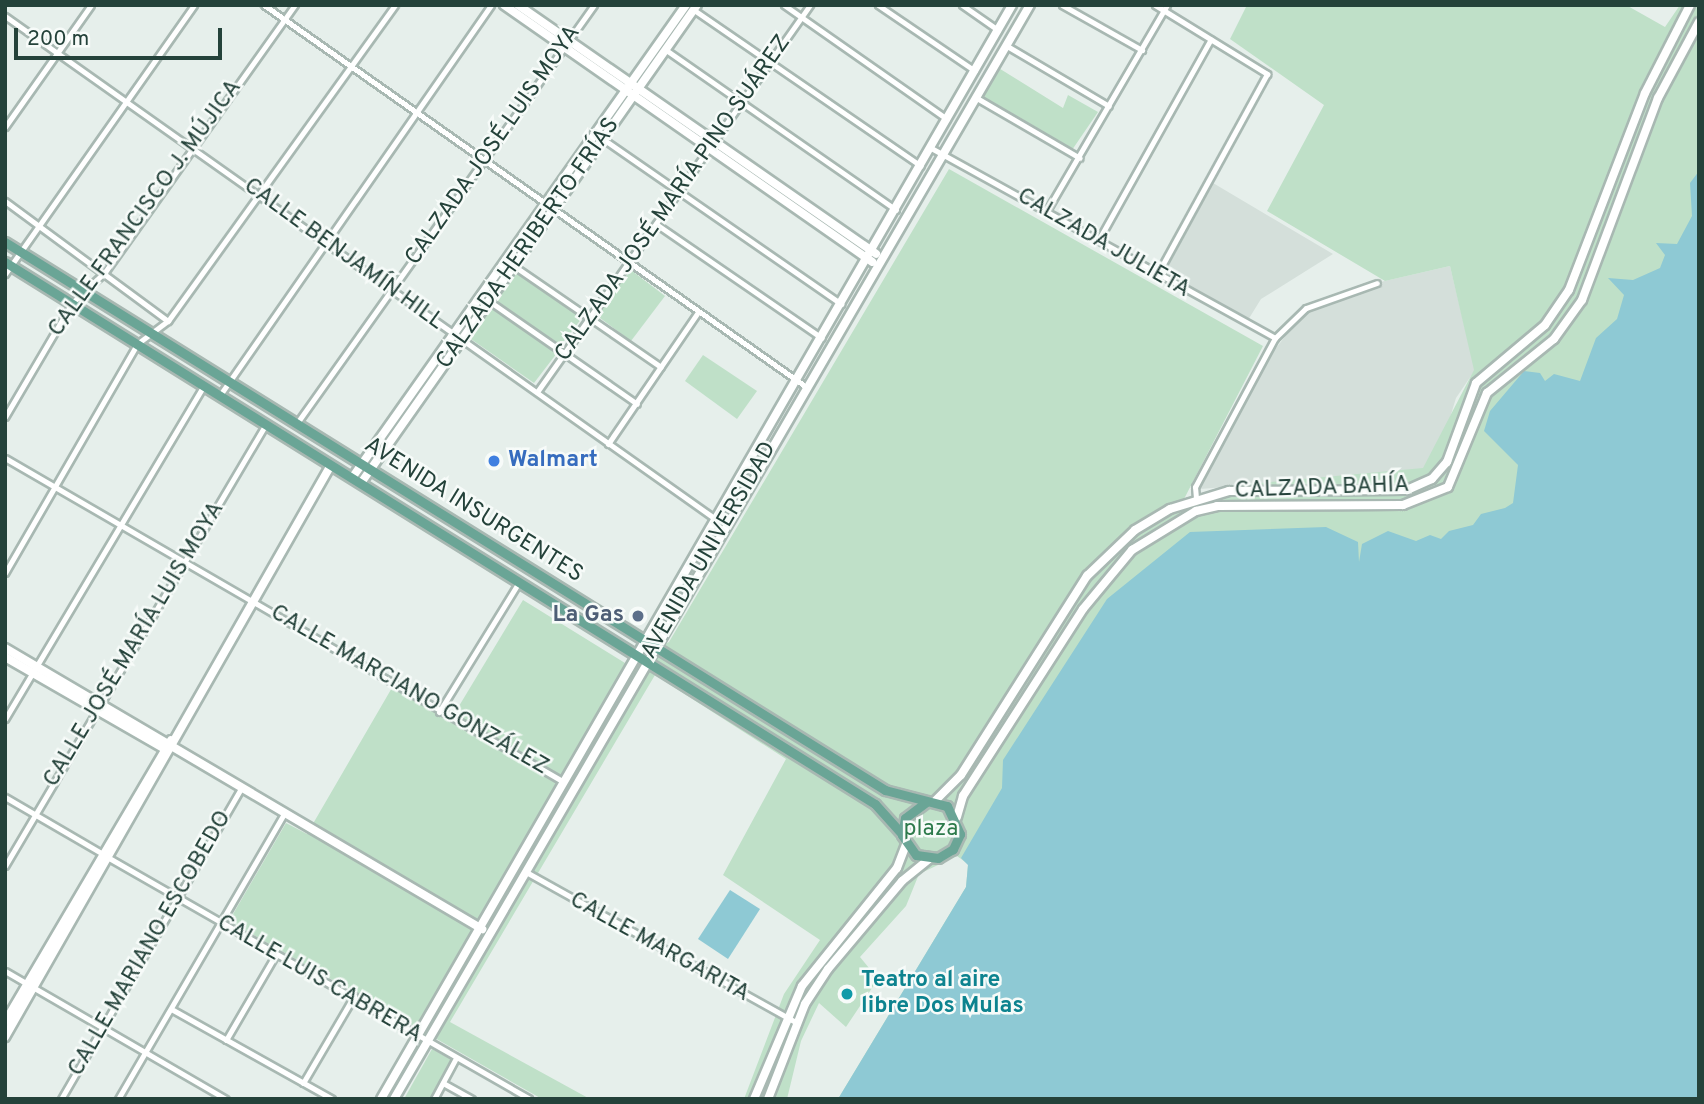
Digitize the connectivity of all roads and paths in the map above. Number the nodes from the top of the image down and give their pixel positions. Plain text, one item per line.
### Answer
1 (92, 5) edge
2 (194, 5) edge
3 (264, 5) edge
4 (295, 5) edge
5 (395, 5) edge
6 (491, 5) edge
7 (504, 5) edge
8 (517, 5) edge
9 (594, 5) edge
10 (784, 5) edge
11 (810, 5) edge
12 (878, 5) edge
13 (962, 5) edge
14 (1012, 5) edge
15 (1030, 5) edge
16 (1062, 5) edge
17 (1155, 5) edge
18 (1690, 5) edge
19 (693, 7) edge
20 (1166, 8) edge
21 (5, 16) edge
22 (801, 17) junction
23 (285, 19) junction
24 (1699, 22) edge
25 (998, 30) junction
26 (1211, 38) junction
27 (567, 42) junction
28 (1007, 46) junction
29 (666, 50) junction
30 (1142, 50) junction
31 (57, 53) junction
32 (771, 61) junction
33 (354, 67) junction
34 (975, 71) junction
35 (633, 89) junction
36 (975, 97) junction
37 (125, 100) junction
38 (743, 102) junction
39 (1109, 106) junction
40 (422, 113) junction
41 (947, 119) junction
42 (5, 127) edge
43 (1627, 137) junction
44 (603, 139) junction
45 (1642, 142) junction
46 (712, 144) junction
47 (190, 148) junction
48 (931, 148) junction
49 (943, 154) junction
50 (484, 158) junction
51 (1080, 158) junction
52 (921, 166) junction
53 (678, 189) junction
54 (258, 193) junction
55 (5, 201) edge
56 (550, 206) junction
57 (896, 210) junction
58 (1046, 212) junction
59 (38, 223) junction
60 (656, 224) junction
61 (1098, 241) junction
62 (5, 242) edge
63 (327, 243) junction
64 (20, 251) junction
65 (870, 255) junction
66 (630, 261) junction
67 (879, 261) junction
68 (514, 266) junction
69 (7, 267) edge
70 (105, 272) junction
71 (1157, 275) junction
72 (1377, 283) dead end
73 (393, 290) junction
74 (86, 292) junction
75 (489, 301) junction
76 (72, 303) junction
77 (841, 304) junction
78 (698, 312) junction
79 (591, 317) junction
80 (168, 320) junction
81 (154, 335) junction
82 (453, 335) junction
83 (822, 338) junction
84 (1275, 338) junction
85 (461, 340) junction
86 (137, 344) junction
87 (567, 354) junction
88 (661, 367) junction
89 (797, 380) junction
90 (229, 381) junction
91 (204, 385) junction
92 (805, 386) junction
93 (537, 393) junction
94 (220, 396) junction
95 (637, 404) junction
96 (5, 417) edge
97 (297, 423) junction
98 (266, 424) junction
99 (608, 444) junction
100 (5, 458) edge
101 (331, 465) junction
102 (366, 467) junction
103 (352, 478) junction
104 (361, 483) junction
105 (54, 486) junction
106 (1321, 490) junction
107 (1196, 498) junction
108 (1323, 505) junction
109 (714, 518) junction
110 (119, 524) junction
111 (183, 562) junction
112 (5, 573) edge
113 (519, 582) junction
114 (254, 600) junction
115 (644, 640) junction
116 (655, 647) junction
117 (5, 648) edge
118 (635, 654) junction
119 (5, 657) edge
120 (647, 662) junction
121 (34, 668) junction
122 (97, 706) junction
123 (439, 712) junction
124 (763, 714) junction
125 (5, 719) edge
126 (752, 727) junction
127 (171, 748) junction
128 (564, 782) junction
129 (241, 789) junction
130 (5, 797) edge
131 (930, 802) junction
132 (284, 814) junction
133 (35, 816) junction
134 (957, 817) junction
135 (904, 840) junction
136 (106, 856) junction
137 (929, 859) junction
138 (5, 866) edge
139 (523, 871) junction
140 (176, 899) junction
141 (220, 924) junction
142 (478, 927) junction
143 (487, 933) junction
144 (276, 954) junction
145 (5, 971) edge
146 (31, 985) junction
147 (354, 996) junction
148 (173, 1010) junction
149 (785, 1018) junction
150 (5, 1022) edge
151 (797, 1023) junction
152 (103, 1027) junction
153 (417, 1034) junction
154 (5, 1037) edge
155 (226, 1040) junction
156 (427, 1042) junction
157 (147, 1054) junction
158 (456, 1058) junction
159 (303, 1083) junction
160 (443, 1083) junction
161 (61, 1099) edge
162 (118, 1099) edge
163 (226, 1099) edge
164 (332, 1099) edge
165 (381, 1099) edge
166 (394, 1099) edge
167 (434, 1099) edge
168 (472, 1099) edge
169 (529, 1099) edge
170 (754, 1099) edge
171 (768, 1099) edge

1 - 31 street
2 - 37 street
3 - 23 street
4 - 23 street, CALLE FRANCISCO J. MÚJICA
5 - 33 street
6 - 40 street
7 - 27 main road
8 - 27 main road
9 - 27 street, CALZADA JOSÉ LUIS MOYA
10 - 22 street
11 - 22 street, CALZADA JOSÉ MARÍA PINO SUÁREZ
12 - 34 street
13 - 25 street
14 - 25 main road, AVENIDA UNIVERSIDAD
15 - 28 main road, AVENIDA UNIVERSIDAD
16 - 30 street
17 - 20 street
18 - 43 main road, CALZADA BAHÍA
19 - 29 main road, CALZADA HERIBERTO FRÍAS
19 - 32 street
19 - 35 main road, CALZADA HERIBERTO FRÍAS
20 - 26 street
20 - 30 street
21 - 31 street, CALLE BENJAMÍN HILL
22 - 32 street, CALZADA JOSÉ MARÍA PINO SUÁREZ
22 - 41 street
23 - 33 street
23 - 47 street, CALLE FRANCISCO J. MÚJICA
24 - 45 main road, CALZADA BAHÍA
25 - 34 main road, AVENIDA UNIVERSIDAD
26 - 61 street
26 - 71 street
27 - 35 main road
27 - 50 street, CALZADA JOSÉ LUIS MOYA
28 - 36 main road, AVENIDA UNIVERSIDAD
28 - 39 street
29 - 35 main road, CALZADA HERIBERTO FRÍAS
29 - 38 street
30 - 39 street
31 - 37 street, CALLE BENJAMÍN HILL
31 - 42 street
32 - 38 street, CALZADA JOSÉ MARÍA PINO SUÁREZ
32 - 52 street
33 - 40 street
33 - 54 street
34 - 41 main road, AVENIDA UNIVERSIDAD
35 - 44 main road, CALZADA HERIBERTO FRÍAS
35 - 46 main road
35 - 56 main road, CALZADA HERIBERTO FRÍAS
36 - 49 main road, AVENIDA UNIVERSIDAD
36 - 51 street
37 - 47 street, CALLE BENJAMÍN HILL
37 - 59 street
38 - 46 street, CALZADA JOSÉ MARÍA PINO SUÁREZ
38 - 57 street
39 - 51 street
40 - 50 street
40 - 63 street
41 - 48 main road, AVENIDA UNIVERSIDAD
43 - 45 main road
43 - 106 main road, CALZADA BAHÍA
44 - 53 street
44 - 56 main road, CALZADA HERIBERTO FRÍAS
45 - 108 main road, CALZADA BAHÍA
46 - 53 street, CALZADA JOSÉ MARÍA PINO SUÁREZ
46 - 65 main road
47 - 54 street, CALLE BENJAMÍN HILL
47 - 70 street, CALLE FRANCISCO J. MÚJICA
48 - 49 street, CALZADA JULIETA
48 - 52 main road, AVENIDA UNIVERSIDAD
49 - 58 street, CALZADA JULIETA
49 - 67 main road, AVENIDA UNIVERSIDAD
50 - 56 street
50 - 73 street, CALZADA JOSÉ LUIS MOYA
51 - 58 street
52 - 57 main road, AVENIDA UNIVERSIDAD
53 - 60 street, CALZADA JOSÉ MARÍA PINO SUÁREZ
53 - 77 street
54 - 63 street, CALLE BENJAMÍN HILL
54 - 80 street
55 - 59 street
56 - 66 street
56 - 68 main road, CALZADA HERIBERTO FRÍAS
56 - 82 main road, CALZADA HERIBERTO FRÍAS
57 - 65 main road, AVENIDA UNIVERSIDAD
58 - 61 street, CALZADA JULIETA
59 - 64 street
59 - 70 street
60 - 66 street, CALZADA JOSÉ MARÍA PINO SUÁREZ
60 - 83 street
61 - 71 street, CALZADA JULIETA
62 - 64 main road, AVENIDA INSURGENTES
63 - 73 street, CALLE BENJAMÍN HILL
63 - 90 street
64 - 69 street
64 - 74 main road, AVENIDA INSURGENTES
65 - 67 main road
65 - 77 main road, AVENIDA UNIVERSIDAD
66 - 78 street
66 - 79 street, CALZADA JOSÉ MARÍA PINO SUÁREZ
67 - 92 main road, AVENIDA UNIVERSIDAD
68 - 75 main road, CALZADA HERIBERTO FRÍAS
68 - 79 street
69 - 76 main road, AVENIDA INSURGENTES
70 - 74 street, CALLE FRANCISCO J. MÚJICA
70 - 80 street
71 - 84 street, CALZADA JULIETA
72 - 84 street
73 - 82 street, CALLE BENJAMÍN HILL
73 - 97 street, CALZADA JOSÉ LUIS MOYA
74 - 76 street, CALLE FRANCISCO J. MÚJICA
74 - 81 main road, AVENIDA INSURGENTES
75 - 85 main road, CALZADA HERIBERTO FRÍAS
75 - 87 street
76 - 86 main road, AVENIDA INSURGENTES
76 - 96 street, CALLE FRANCISCO J. MÚJICA
77 - 83 main road, AVENIDA UNIVERSIDAD
78 - 88 street
78 - 89 street
79 - 87 street, CALZADA JOSÉ MARÍA PINO SUÁREZ
79 - 88 street
80 - 81 street
81 - 86 street
81 - 90 main road, AVENIDA INSURGENTES
82 - 85 street, CALLE BENJAMÍN HILL
82 - 102 main road, CALZADA HERIBERTO FRÍAS
83 - 89 main road, AVENIDA UNIVERSIDAD
84 - 107 street
85 - 93 street, CALLE BENJAMÍN HILL
85 - 102 main road, CALZADA HERIBERTO FRÍAS
86 - 91 main road, AVENIDA INSURGENTES
86 - 105 street
87 - 93 street, CALZADA JOSÉ MARÍA PINO SUÁREZ
87 - 95 street
88 - 95 street
89 - 92 street
89 - 109 main road, AVENIDA UNIVERSIDAD
90 - 94 street
90 - 97 main road, AVENIDA INSURGENTES
91 - 94 main road, AVENIDA INSURGENTES
91 - 110 street
92 - 116 main road, AVENIDA UNIVERSIDAD
93 - 99 street, CALLE BENJAMÍN HILL
94 - 98 main road, AVENIDA INSURGENTES
95 - 99 street
97 - 102 main road, AVENIDA INSURGENTES
98 - 101 main road, AVENIDA INSURGENTES
98 - 111 street, CALLE JOSÉ MARÍA LUIS MOYA
99 - 109 street, CALLE BENJAMÍN HILL
100 - 105 street, CALLE MARCIANO GONZÁLEZ
101 - 103 main road, AVENIDA INSURGENTES
101 - 114 main road
102 - 103 main road, CALZADA HERIBERTO FRÍAS
102 - 104 main road, CALZADA HERIBERTO FRÍAS
102 - 115 main road, AVENIDA INSURGENTES
103 - 104 main road, AVENIDA INSURGENTES
104 - 113 main road, AVENIDA INSURGENTES
105 - 110 street, CALLE MARCIANO GONZÁLEZ
105 - 112 street
106 - 107 main road, CALZADA BAHÍA
106 - 108 main road
107 - 131 main road, CALZADA BAHÍA
108 - 134 main road, CALZADA BAHÍA
109 - 115 main road, AVENIDA UNIVERSIDAD
110 - 111 street, CALLE MARCIANO GONZÁLEZ
110 - 121 street
111 - 114 street, CALLE MARCIANO GONZÁLEZ
111 - 122 street, CALLE JOSÉ MARÍA LUIS MOYA
113 - 118 main road, AVENIDA INSURGENTES
113 - 123 street
114 - 123 street, CALLE MARCIANO GONZÁLEZ
114 - 127 main road
115 - 116 main road, AVENIDA INSURGENTES
115 - 118 main road, AVENIDA UNIVERSIDAD
116 - 120 main road, AVENIDA UNIVERSIDAD
116 - 124 main road, AVENIDA INSURGENTES
117 - 121 main road
118 - 120 main road, AVENIDA INSURGENTES
118 - 128 main road, AVENIDA UNIVERSIDAD
119 - 121 main road
120 - 126 main road, AVENIDA INSURGENTES
120 - 139 main road, AVENIDA UNIVERSIDAD
121 - 122 main road
121 - 125 street
122 - 127 main road
122 - 133 street, CALLE JOSÉ MARÍA LUIS MOYA
123 - 128 street, CALLE MARCIANO GONZÁLEZ
124 - 126 main road
124 - 131 main road, AVENIDA INSURGENTES
126 - 135 main road, AVENIDA INSURGENTES
127 - 129 main road
127 - 136 main road
128 - 142 main road, AVENIDA UNIVERSIDAD
129 - 132 main road
129 - 140 street, CALLE MARIANO ESCOBEDO
130 - 133 street, CALLE LUIS CABRERA
131 - 134 main road
131 - 135 main road
132 - 141 street
132 - 142 main road
133 - 136 street, CALLE LUIS CABRERA
133 - 138 street, CALLE JOSÉ MARÍA LUIS MOYA
134 - 137 main road
135 - 137 main road
135 - 149 main road
136 - 140 street, CALLE LUIS CABRERA
136 - 146 main road
137 - 151 main road
139 - 143 main road, AVENIDA UNIVERSIDAD
139 - 149 street, CALLE MARGARITA
140 - 141 street, CALLE LUIS CABRERA
140 - 152 street, CALLE MARIANO ESCOBEDO
141 - 144 street, CALLE LUIS CABRERA
141 - 148 street
142 - 143 main road
142 - 153 main road, AVENIDA UNIVERSIDAD
143 - 156 main road, AVENIDA UNIVERSIDAD
144 - 147 street, CALLE LUIS CABRERA
144 - 155 street
145 - 146 street
146 - 150 main road
146 - 152 street
146 - 154 main road
147 - 153 street, CALLE LUIS CABRERA
147 - 159 street
148 - 155 street
148 - 157 street
149 - 151 street, CALLE MARGARITA
149 - 170 main road
151 - 171 main road
152 - 157 street
152 - 161 street, CALLE MARIANO ESCOBEDO
153 - 156 street, CALLE LUIS CABRERA
153 - 165 main road, AVENIDA UNIVERSIDAD
155 - 159 street
156 - 158 street, CALLE LUIS CABRERA
156 - 166 main road, AVENIDA UNIVERSIDAD
157 - 162 street
157 - 163 street
158 - 160 street
158 - 169 street, CALLE LUIS CABRERA
159 - 164 street
160 - 167 street
160 - 168 street

